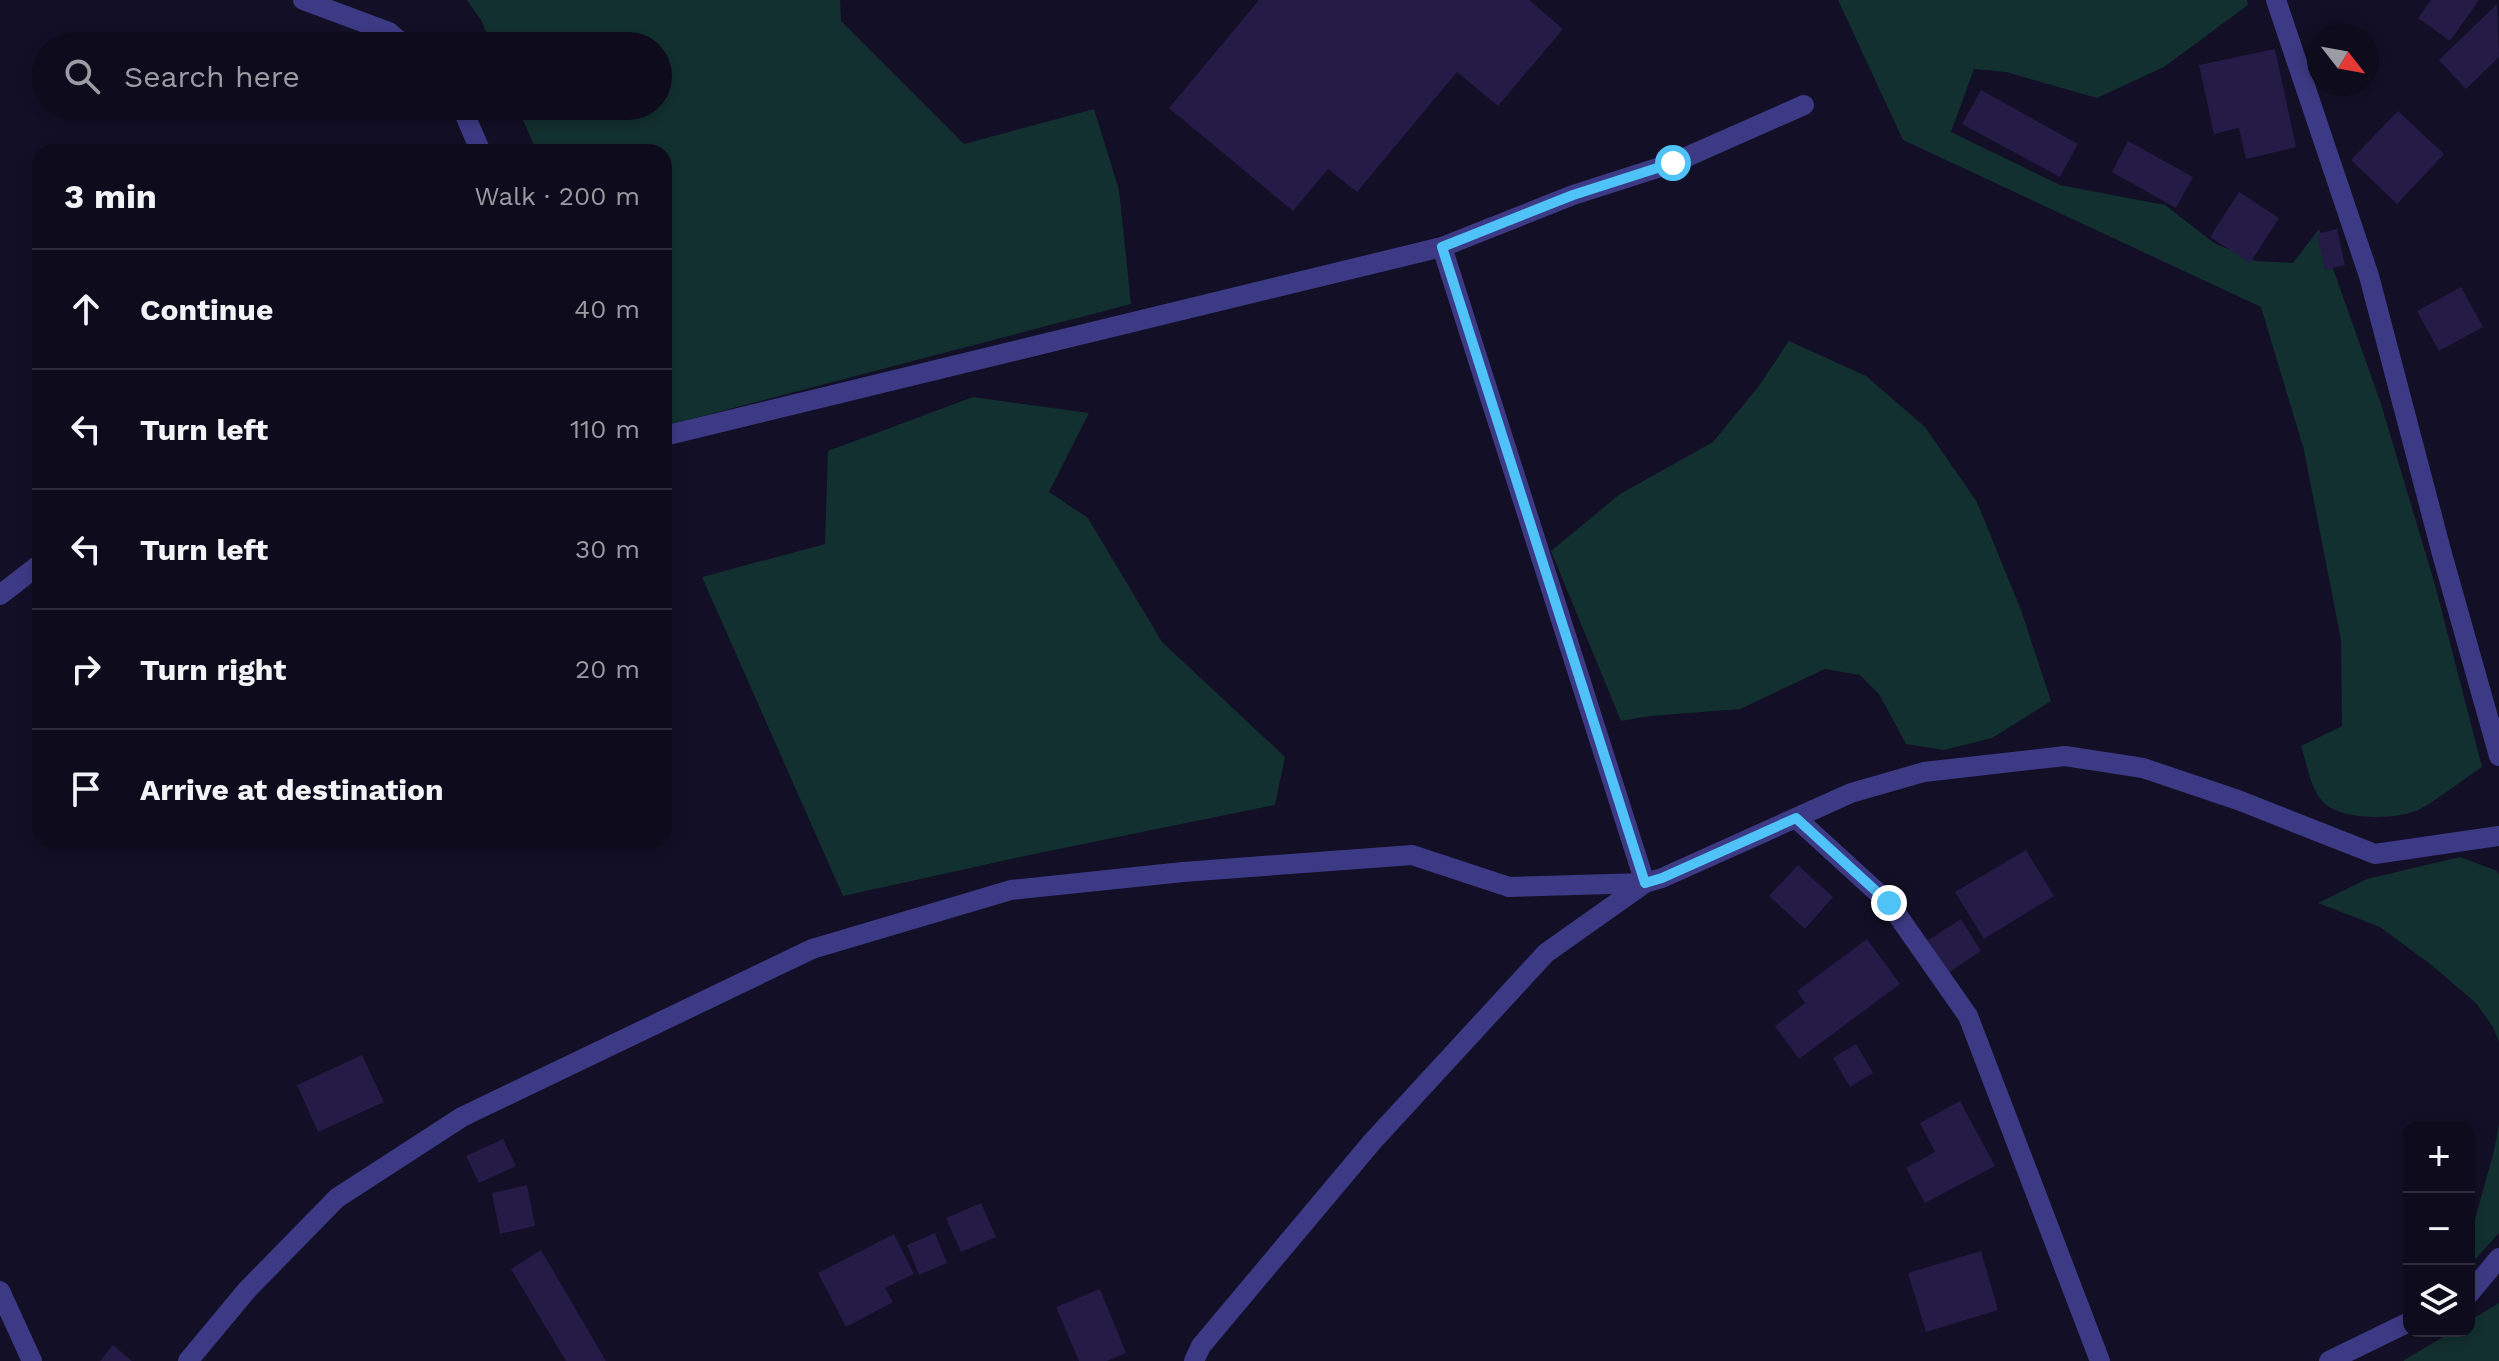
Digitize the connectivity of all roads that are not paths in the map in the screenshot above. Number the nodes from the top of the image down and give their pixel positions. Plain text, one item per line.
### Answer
1 (303, 0) edge
2 (2276, 0) edge
3 (389, 32) edge
4 (1804, 105) dead end
5 (467, 120) edge
6 (478, 144) edge
7 (1442, 247) junction
8 (672, 434) edge
9 (32, 570) edge
10 (0, 595) edge
11 (2499, 756) edge
12 (1796, 818) junction
13 (2499, 836) edge
14 (1645, 883) junction
15 (2499, 1258) edge
16 (2475, 1287) edge
17 (0, 1291) edge
18 (2403, 1325) edge
19 (32, 1361) edge
20 (188, 1361) edge
21 (1194, 1361) edge
22 (2100, 1361) edge
23 (2329, 1361) edge

1 - 3 street
2 - 11 street
4 - 7 street
5 - 6 street
7 - 8 street
7 - 14 street
9 - 10 street
12 - 13 street
12 - 14 street
12 - 22 street
14 - 20 street
14 - 21 street
15 - 16 street
17 - 19 street
18 - 23 street

